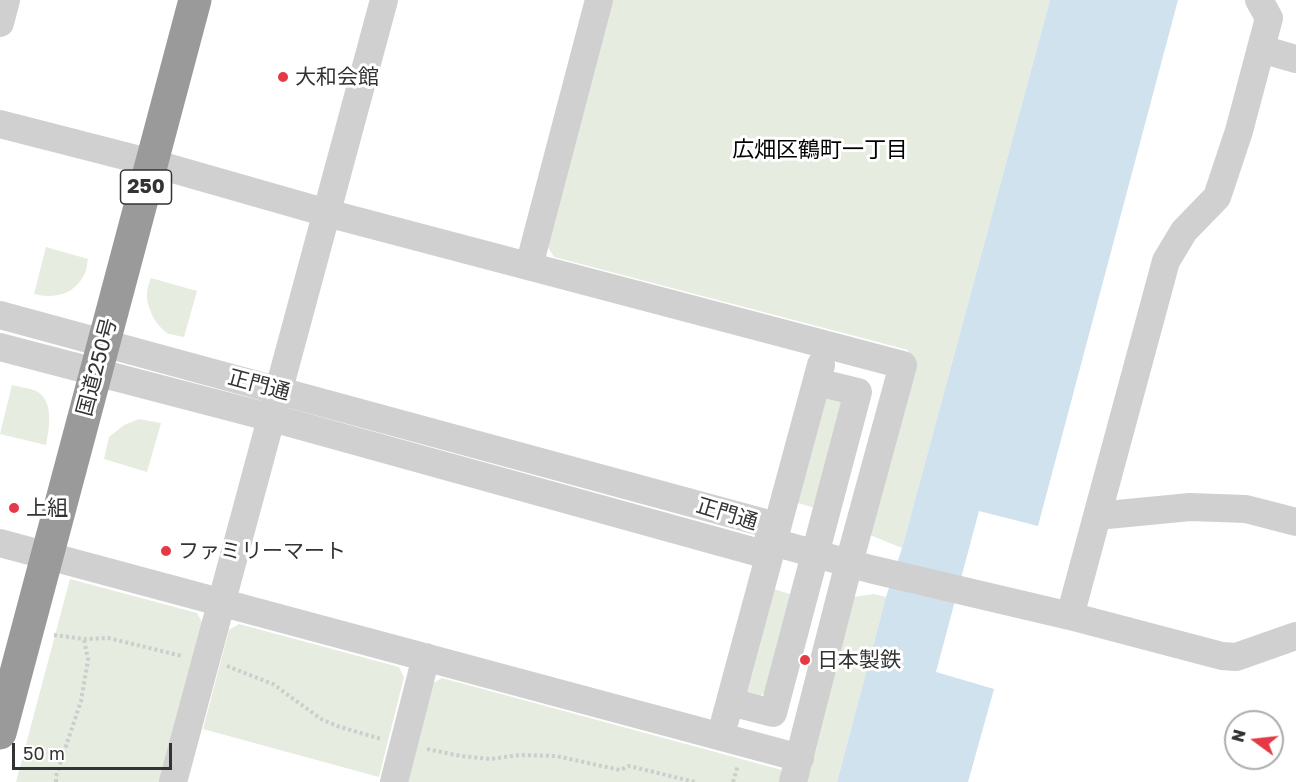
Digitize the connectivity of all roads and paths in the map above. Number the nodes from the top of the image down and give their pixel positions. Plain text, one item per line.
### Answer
1 (6, 0) edge
2 (195, 0) edge
3 (384, 0) edge
4 (599, 0) edge
5 (1259, 0) edge
6 (0, 23) edge
7 (1261, 49) junction
8 (1296, 59) edge
9 (0, 124) edge
10 (152, 164) junction
11 (327, 213) junction
12 (529, 267) junction
13 (0, 315) edge
14 (826, 345) junction
15 (0, 347) edge
16 (100, 358) junction
17 (817, 382) junction
18 (279, 390) junction
19 (272, 418) junction
20 (1097, 516) junction
21 (1296, 522) edge
22 (773, 542) junction
23 (0, 543) edge
24 (815, 554) junction
25 (47, 556) junction
26 (849, 563) junction
27 (222, 603) junction
28 (1070, 616) junction
29 (47, 634) dead end
30 (1296, 636) edge
31 (84, 639) junction
32 (426, 657) junction
33 (206, 659) junction
34 (730, 702) junction
35 (0, 733) edge
36 (721, 737) junction
37 (404, 744) junction
38 (796, 770) edge
39 (56, 782) edge
40 (173, 782) edge
41 (394, 782) edge
42 (695, 782) edge

1 - 6 street
2 - 10 highway, 国道250号 / 250
3 - 11 street
4 - 12 street
5 - 7 street
7 - 8 street
7 - 20 street
9 - 10 street
10 - 11 street
10 - 16 highway, 国道250号 / 250
11 - 12 street
11 - 18 street
12 - 14 street
13 - 16 street, 正門通
14 - 17 street
14 - 26 street
15 - 16 street, 正門通
16 - 18 street, 正門通
16 - 19 street, 正門通
16 - 25 highway, 国道250号 / 250
17 - 22 street
17 - 24 street
18 - 19 street
18 - 22 street, 正門通
19 - 22 street, 正門通
19 - 27 street
20 - 21 street
20 - 28 street
22 - 24 street
22 - 34 street
23 - 25 street
24 - 26 street
24 - 34 street
25 - 27 street
25 - 35 highway, 国道250号 / 250
26 - 28 street
26 - 38 street
27 - 32 street
27 - 33 street
28 - 30 street
29 - 31 path
31 - 33 path
31 - 39 path
32 - 36 street
32 - 37 street
33 - 37 path
33 - 40 street
34 - 36 street
36 - 38 street
37 - 41 street
37 - 42 path

